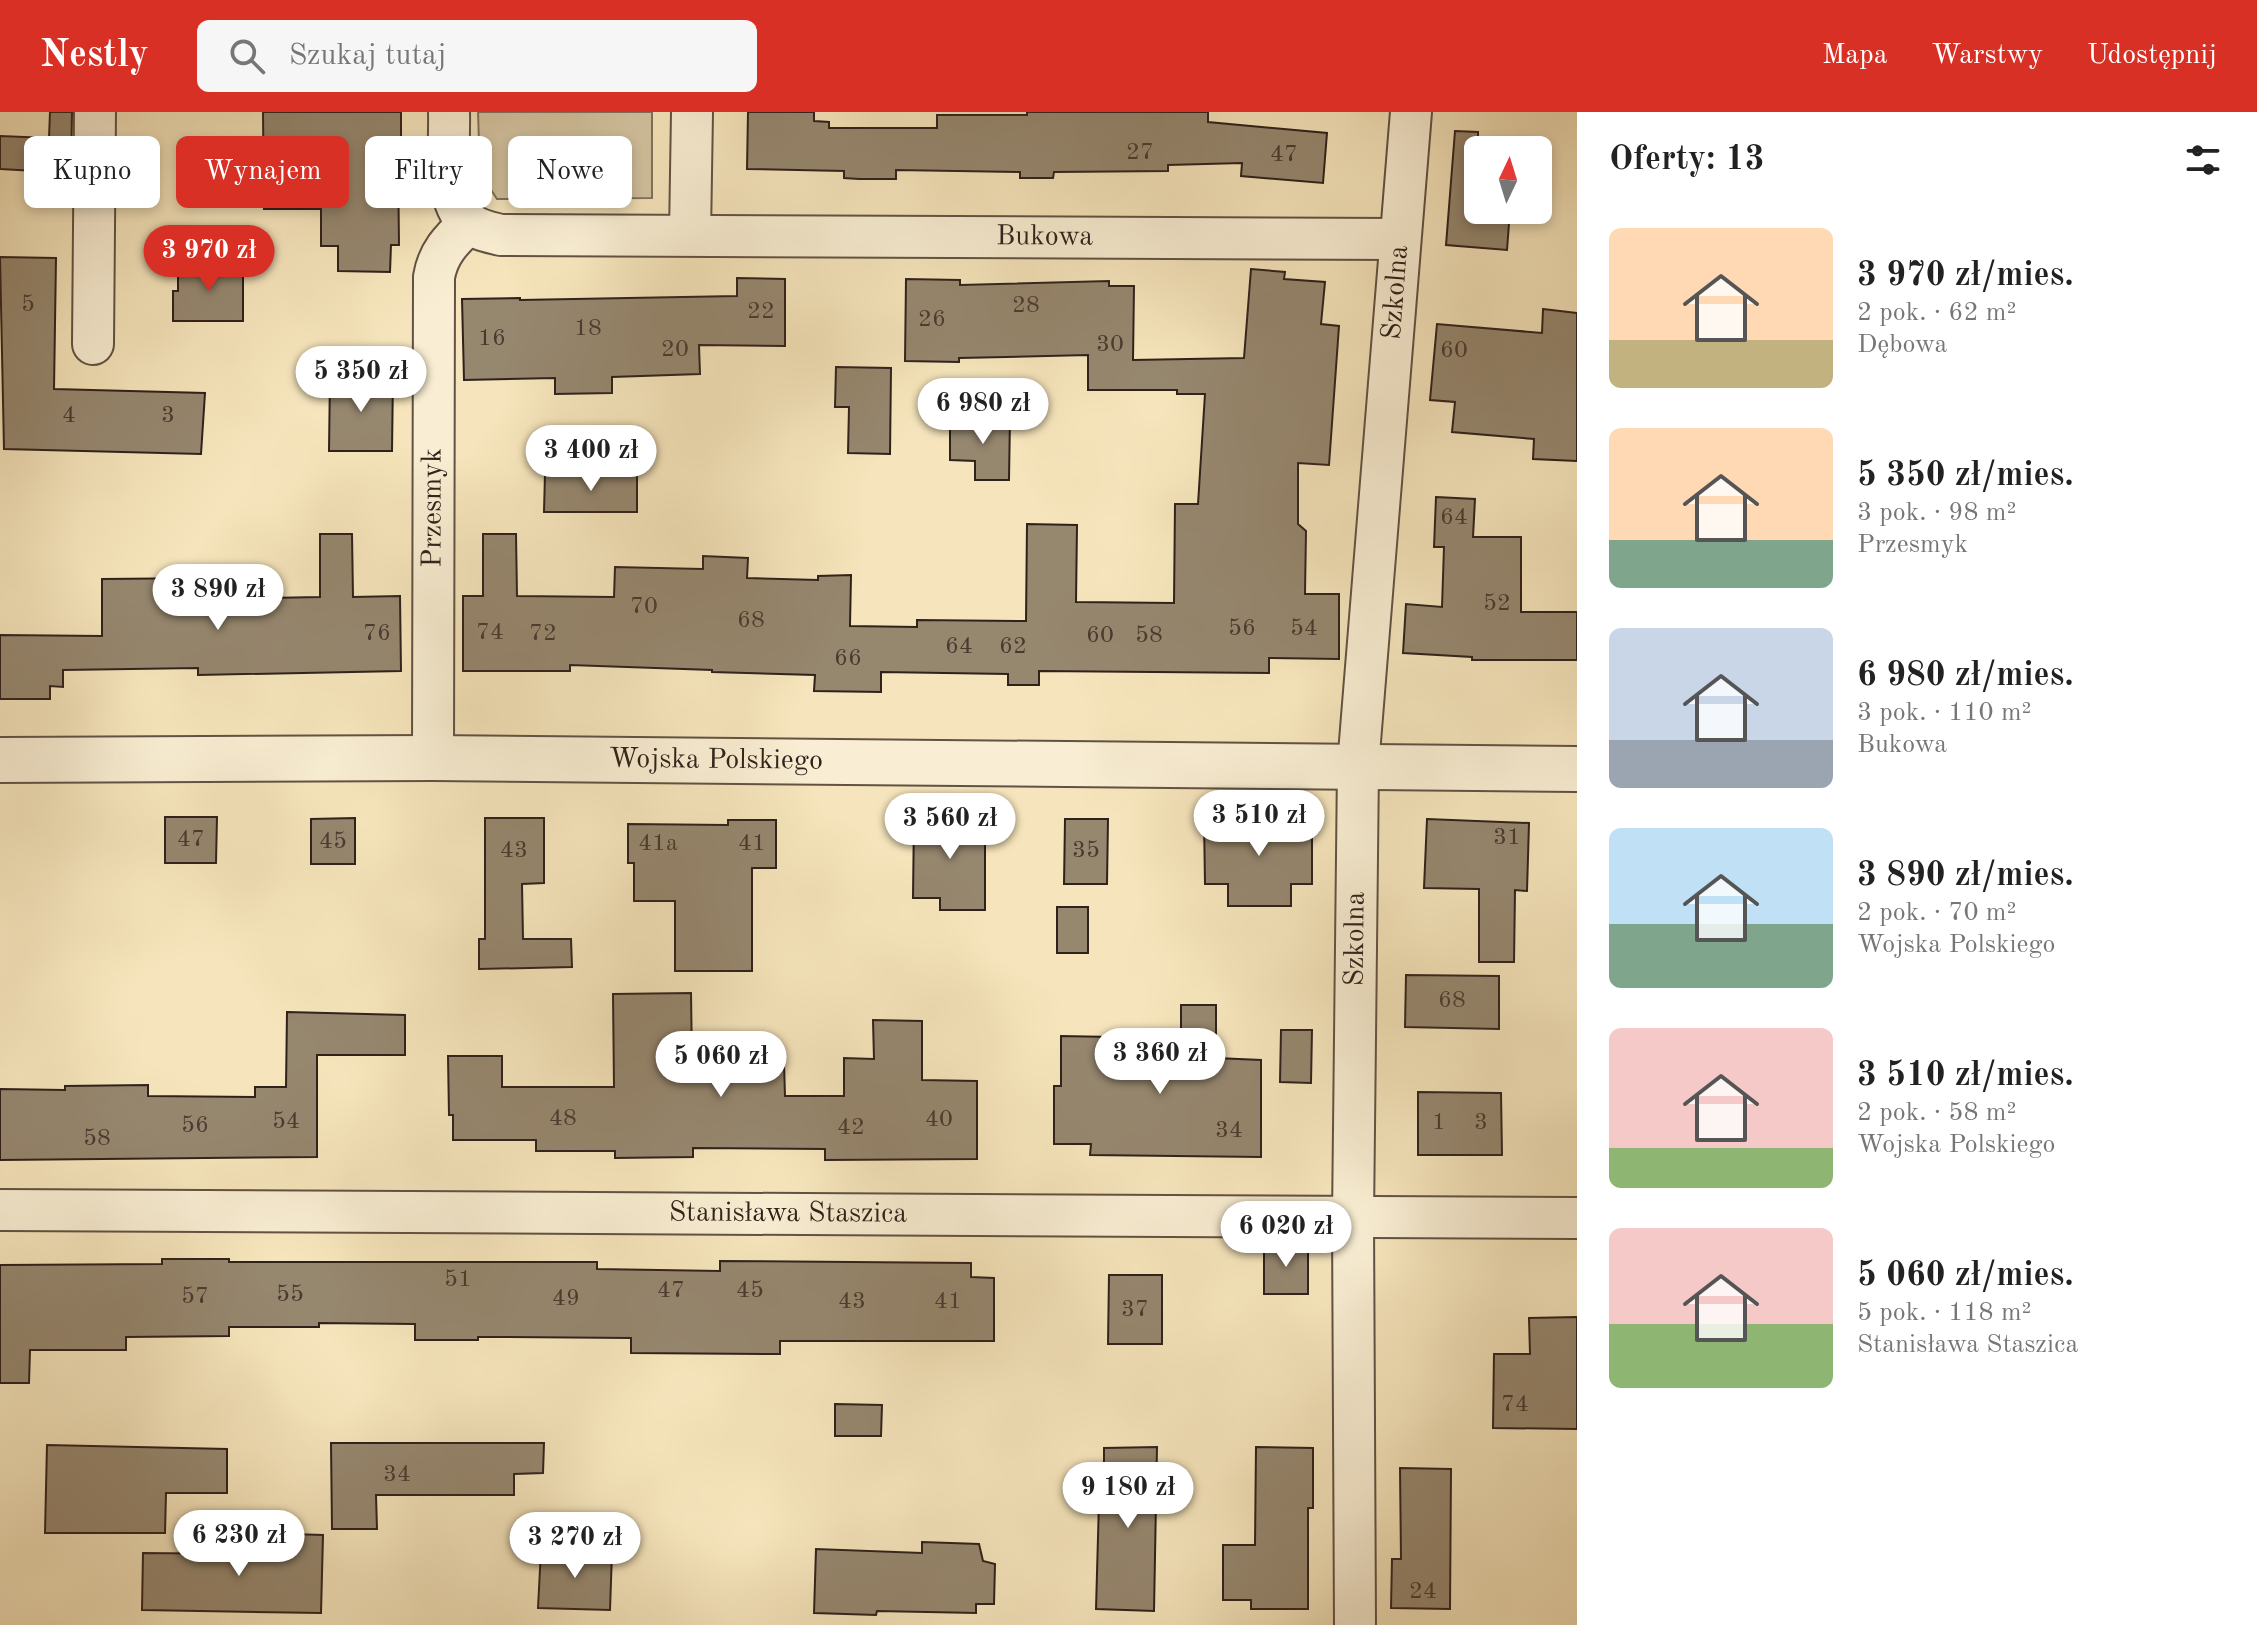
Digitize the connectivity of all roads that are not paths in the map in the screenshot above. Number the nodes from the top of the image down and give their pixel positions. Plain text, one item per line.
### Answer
1 (95, 112) edge
2 (449, 112) edge
3 (692, 112) edge
4 (1411, 112) edge
5 (469, 223) junction
6 (690, 235) junction
7 (1400, 239) junction
8 (93, 344) dead end
9 (433, 758) junction
10 (0, 760) edge
11 (1358, 766) junction
12 (1577, 769) edge
13 (0, 1210) edge
14 (1577, 1218) edge
15 (1353, 1219) junction
16 (1355, 1625) edge

1 - 8 street
2 - 5 street
3 - 6 street
4 - 7 street, Szkolna
5 - 6 street, Bukowa
5 - 9 street, Przesmyk
6 - 7 street, Bukowa
7 - 11 street, Szkolna
9 - 10 street, Wojska Polskiego
9 - 11 street, Wojska Polskiego
11 - 12 street, Wojska Polskiego
11 - 15 street, Szkolna
13 - 15 street, Stanisława Staszica
14 - 15 street, Stanisława Staszica
15 - 16 street, Szkolna

